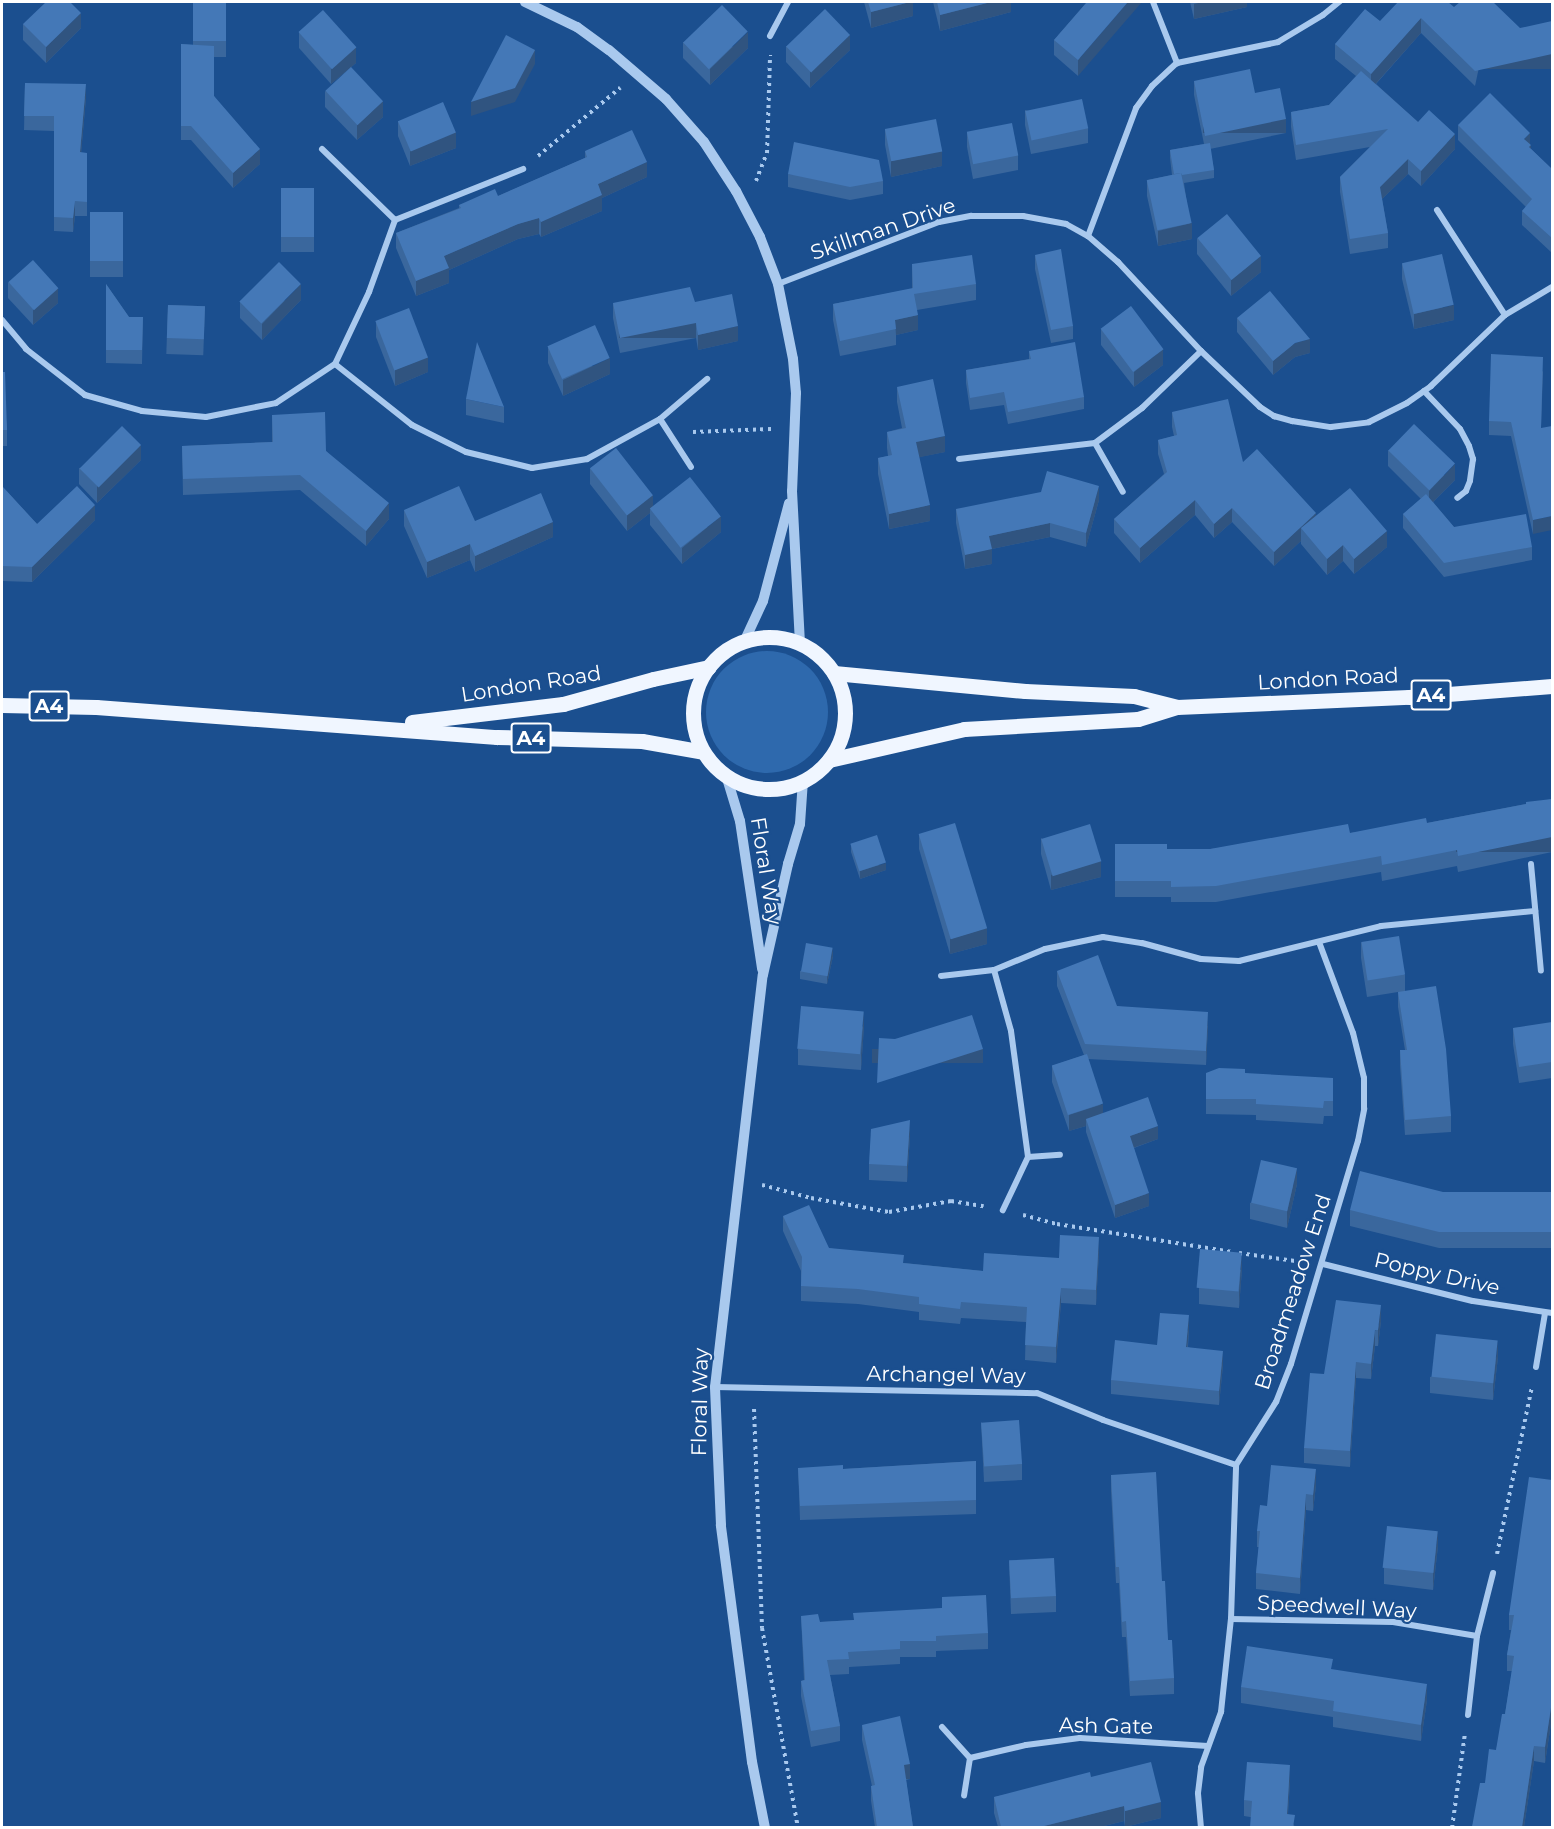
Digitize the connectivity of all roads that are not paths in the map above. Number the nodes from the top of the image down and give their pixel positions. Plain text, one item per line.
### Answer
1 (525, 2) edge
2 (788, 2) edge
3 (1153, 2) edge
4 (1339, 2) edge
5 (770, 36) road end
6 (1177, 63) junction
7 (322, 149) dead end
8 (523, 170) road end
9 (1437, 210) dead end
10 (395, 220) junction
11 (1088, 236) junction
12 (777, 284) junction
13 (1552, 287) edge
14 (1505, 315) junction
15 (2, 320) edge
16 (1201, 351) junction
17 (335, 364) junction
18 (707, 379) dead end
19 (1424, 391) junction
20 (660, 419) junction
21 (1095, 443) junction
22 (959, 459) dead end
23 (691, 467) dead end
24 (792, 491) junction
25 (1123, 492) dead end
26 (1457, 498) dead end
27 (744, 642) junction
28 (800, 644) junction
29 (709, 667) junction
30 (834, 673) junction
31 (1552, 686) edge
32 (2, 705) edge
33 (1177, 707) junction
34 (358, 726) junction
35 (703, 752) junction
36 (829, 760) junction
37 (726, 775) junction
38 (803, 780) junction
39 (1531, 864) dead end
40 (1535, 911) junction
41 (1319, 942) junction
42 (994, 970) junction
43 (1541, 970) dead end
44 (763, 975) junction
45 (940, 976) dead end
46 (1060, 1155) dead end
47 (1028, 1157) junction
48 (1003, 1210) road end
49 (1323, 1264) junction
50 (1549, 1313) edge
51 (1536, 1367) road end
52 (715, 1387) junction
53 (1236, 1465) junction
54 (1493, 1573) road end
55 (1231, 1619) junction
56 (1477, 1636) junction
57 (1468, 1715) road end
58 (942, 1727) dead end
59 (1208, 1746) junction
60 (970, 1758) junction
61 (964, 1796) dead end
62 (765, 1827) edge
63 (1201, 1827) edge

1 - 12 street
2 - 5 street
3 - 6 street
4 - 6 street
6 - 11 street
7 - 10 street
8 - 10 street
9 - 14 street
10 - 17 street
11 - 12 street, Skillman Drive
11 - 16 street, Skillman Drive
12 - 24 street
13 - 14 street, Skillman Drive
14 - 19 street, Skillman Drive
15 - 17 street
16 - 19 street, Skillman Drive
16 - 21 street
17 - 20 street
18 - 20 street
19 - 26 street
20 - 23 street
21 - 22 street
21 - 25 street
24 - 27 street
24 - 28 street
27 - 28 main road, A4
27 - 29 main road, A4
28 - 30 main road, A4
29 - 34 main road, London Road / A4
29 - 35 main road, A4
30 - 33 main road, London Road / A4
30 - 36 main road, A4
31 - 33 main road, London Road / A4
32 - 34 main road, London Road / A4
33 - 36 main road, London Road / A4
34 - 35 main road, London Road / A4
35 - 37 main road, A4
36 - 38 main road, A4
37 - 38 main road, A4
37 - 44 street, Floral Way
38 - 44 street, Floral Way
39 - 40 street
40 - 41 street
40 - 43 street
41 - 42 street
41 - 49 street, Broadmeadow End
42 - 45 street
42 - 47 street
44 - 52 street, Floral Way
46 - 47 street
47 - 48 street
49 - 50 street, Poppy Drive
49 - 53 street, Broadmeadow End
50 - 51 street, Poppy Drive
52 - 53 street, Archangel Way
52 - 62 street, Floral Way
53 - 55 street
54 - 56 street
55 - 56 street, Speedwell Way
55 - 59 street
56 - 57 street
58 - 60 street
59 - 60 street, Ash Gate
59 - 63 street
60 - 61 street

